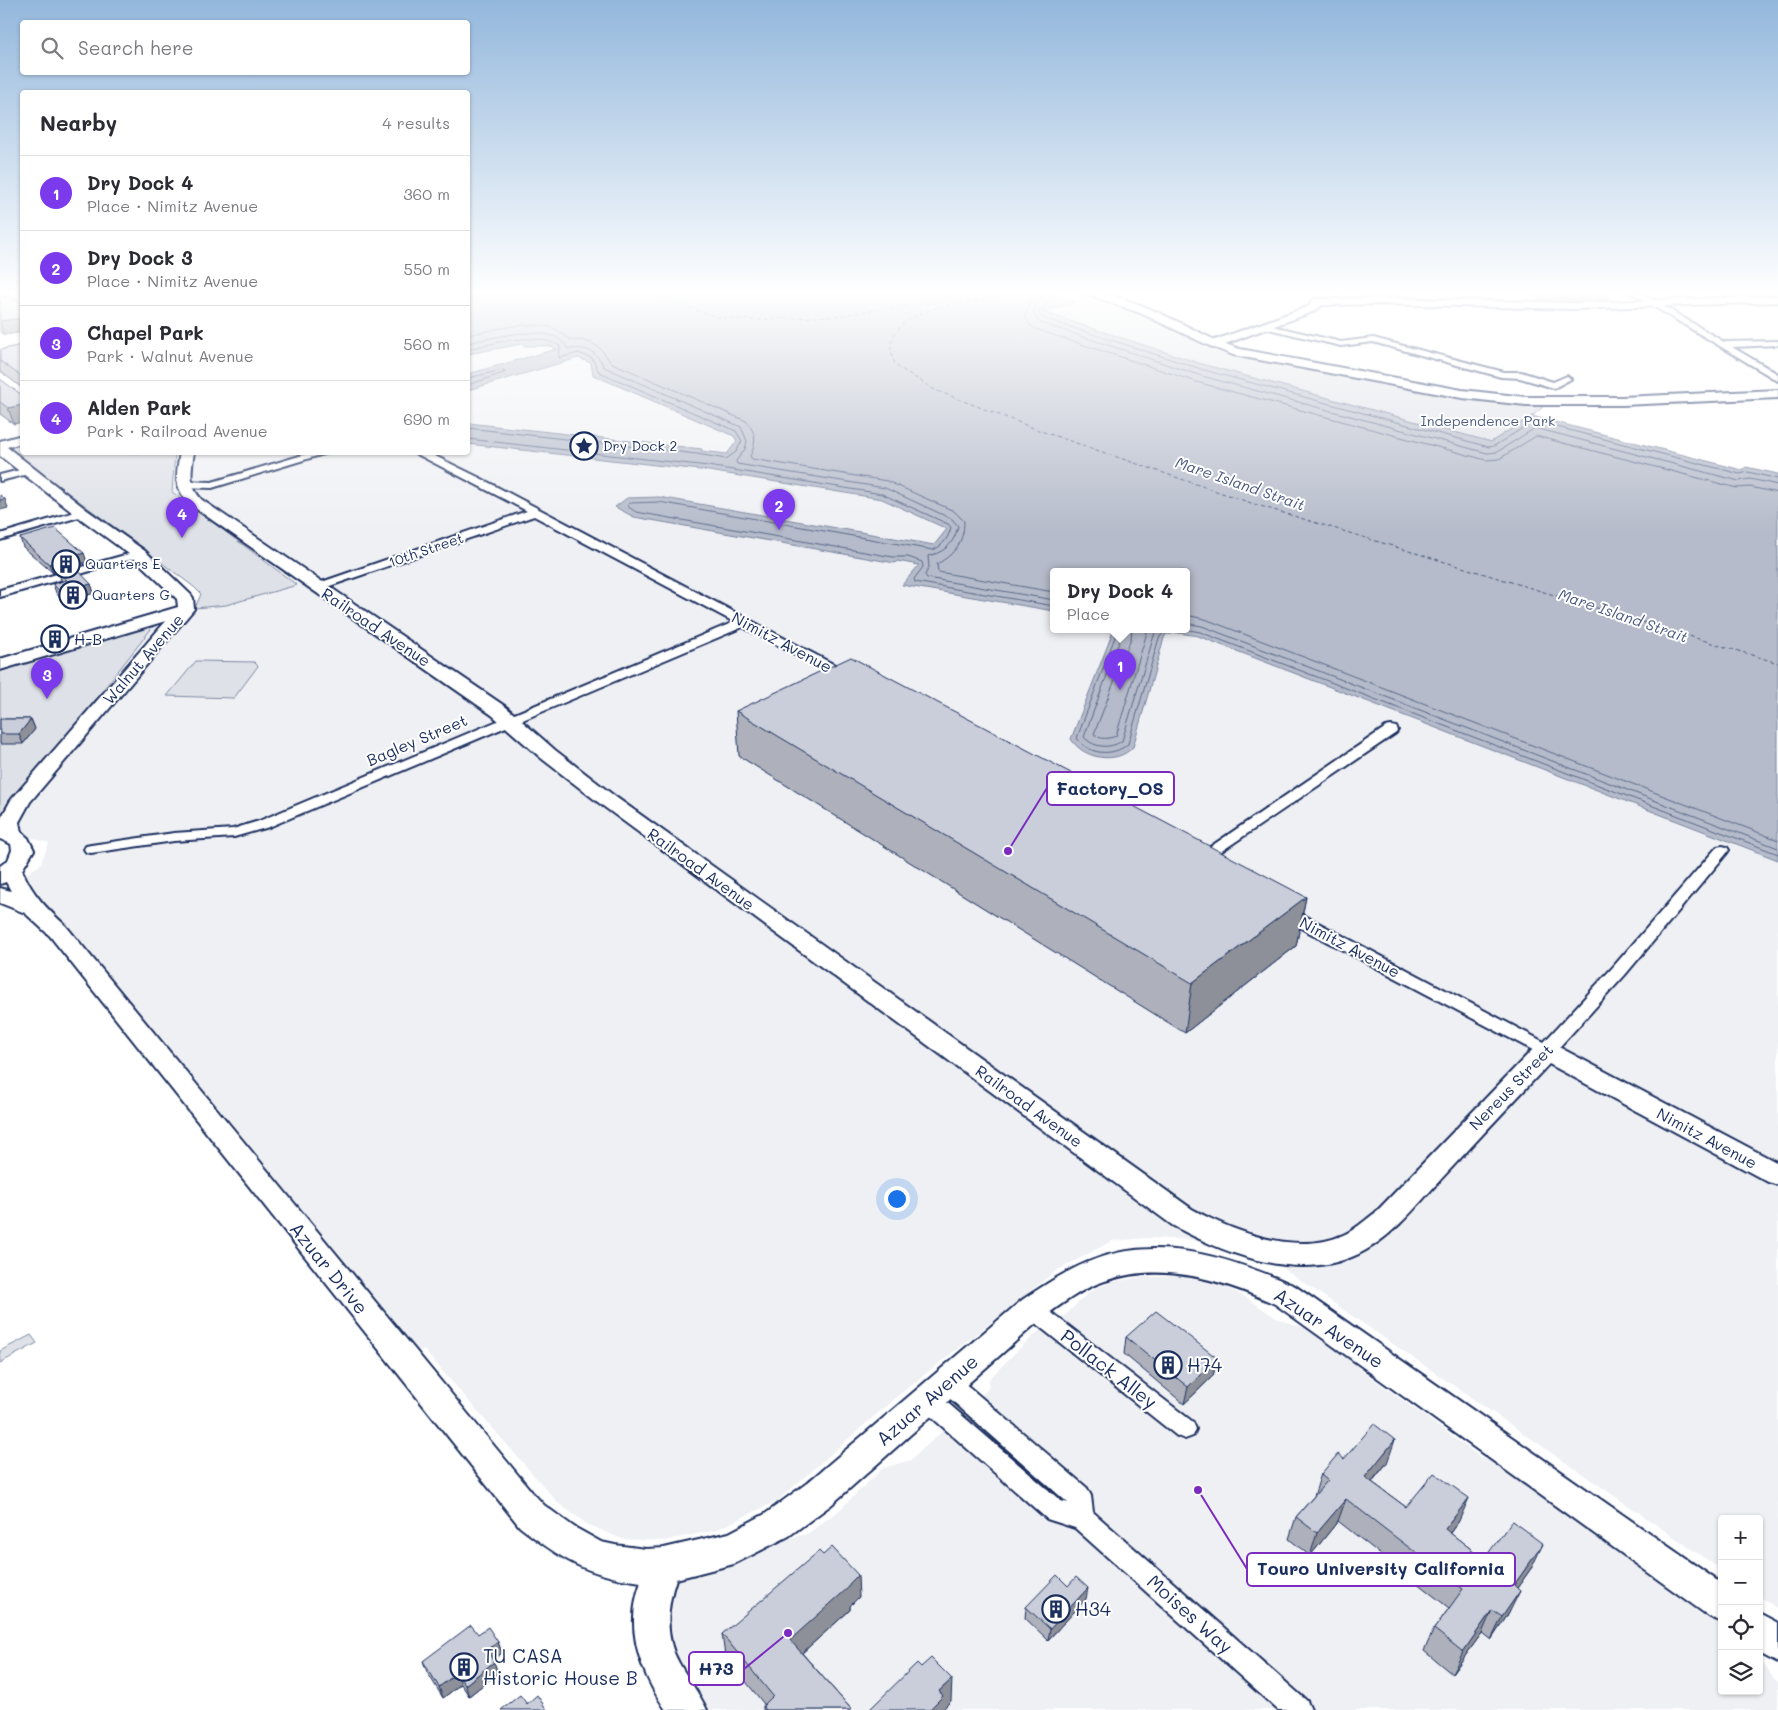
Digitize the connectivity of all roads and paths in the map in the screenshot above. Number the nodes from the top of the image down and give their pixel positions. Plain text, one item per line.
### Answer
1 (1339, 372) edge
2 (1492, 372) edge
3 (1567, 379) dead end
4 (1778, 394) edge
5 (20, 440) edge
6 (0, 445) edge
7 (0, 449) edge
8 (187, 455) edge
9 (315, 455) edge
10 (424, 455) edge
11 (28, 471) junction
12 (0, 478) edge
13 (183, 484) junction
14 (535, 512) junction
15 (82, 513) junction
16 (0, 537) edge
17 (139, 554) junction
18 (317, 587) junction
19 (0, 594) edge
20 (186, 609) junction
21 (745, 622) junction
22 (0, 665) edge
23 (858, 682) edge
24 (510, 720) junction
25 (1391, 730) dead end
26 (6, 834) edge
27 (91, 849) dead end
28 (1722, 850) dead end
29 (5, 873) edge
30 (1211, 873) edge
31 (0, 895) edge
32 (1271, 905) edge
33 (33, 908) junction
34 (1546, 1051) junction
35 (1778, 1175) edge
36 (1260, 1248) joint
37 (1032, 1309) junction
38 (937, 1390) junction
39 (1185, 1429) dead end
40 (664, 1565) junction
41 (1718, 1602) edge
42 (1763, 1634) edge
43 (1778, 1645) edge
44 (688, 1710) edge
45 (1298, 1710) edge

1 - 4 street
2 - 3 street
5 - 6 street
7 - 11 street, Walnut Avenue
8 - 13 street
9 - 13 street
10 - 14 street, Nimitz Avenue
11 - 12 street
11 - 15 street, Walnut Avenue
13 - 18 street, Railroad Avenue
14 - 18 street, 10th Street
14 - 21 street, Nimitz Avenue
15 - 16 street
15 - 17 street, Walnut Avenue
17 - 19 street
17 - 20 street, Walnut Avenue
18 - 24 street, Railroad Avenue
20 - 22 street
20 - 26 street, Walnut Avenue
21 - 23 street, Nimitz Avenue
21 - 24 street, Bagley Street
24 - 27 street, Bagley Street
24 - 36 street, Railroad Avenue
25 - 30 street
26 - 29 street
28 - 34 street, Nereus Street
29 - 33 street, Azuar Drive
31 - 33 street, Azuar Drive
32 - 34 street, Nimitz Avenue
33 - 40 street, Azuar Drive
34 - 35 street, Nimitz Avenue
34 - 36 street, Nereus Street
37 - 38 street, Azuar Avenue
37 - 39 street, Pollack Alley
37 - 41 street, Azuar Avenue
38 - 40 street, Azuar Avenue
38 - 45 street, Moises Way
40 - 44 street
42 - 43 street

